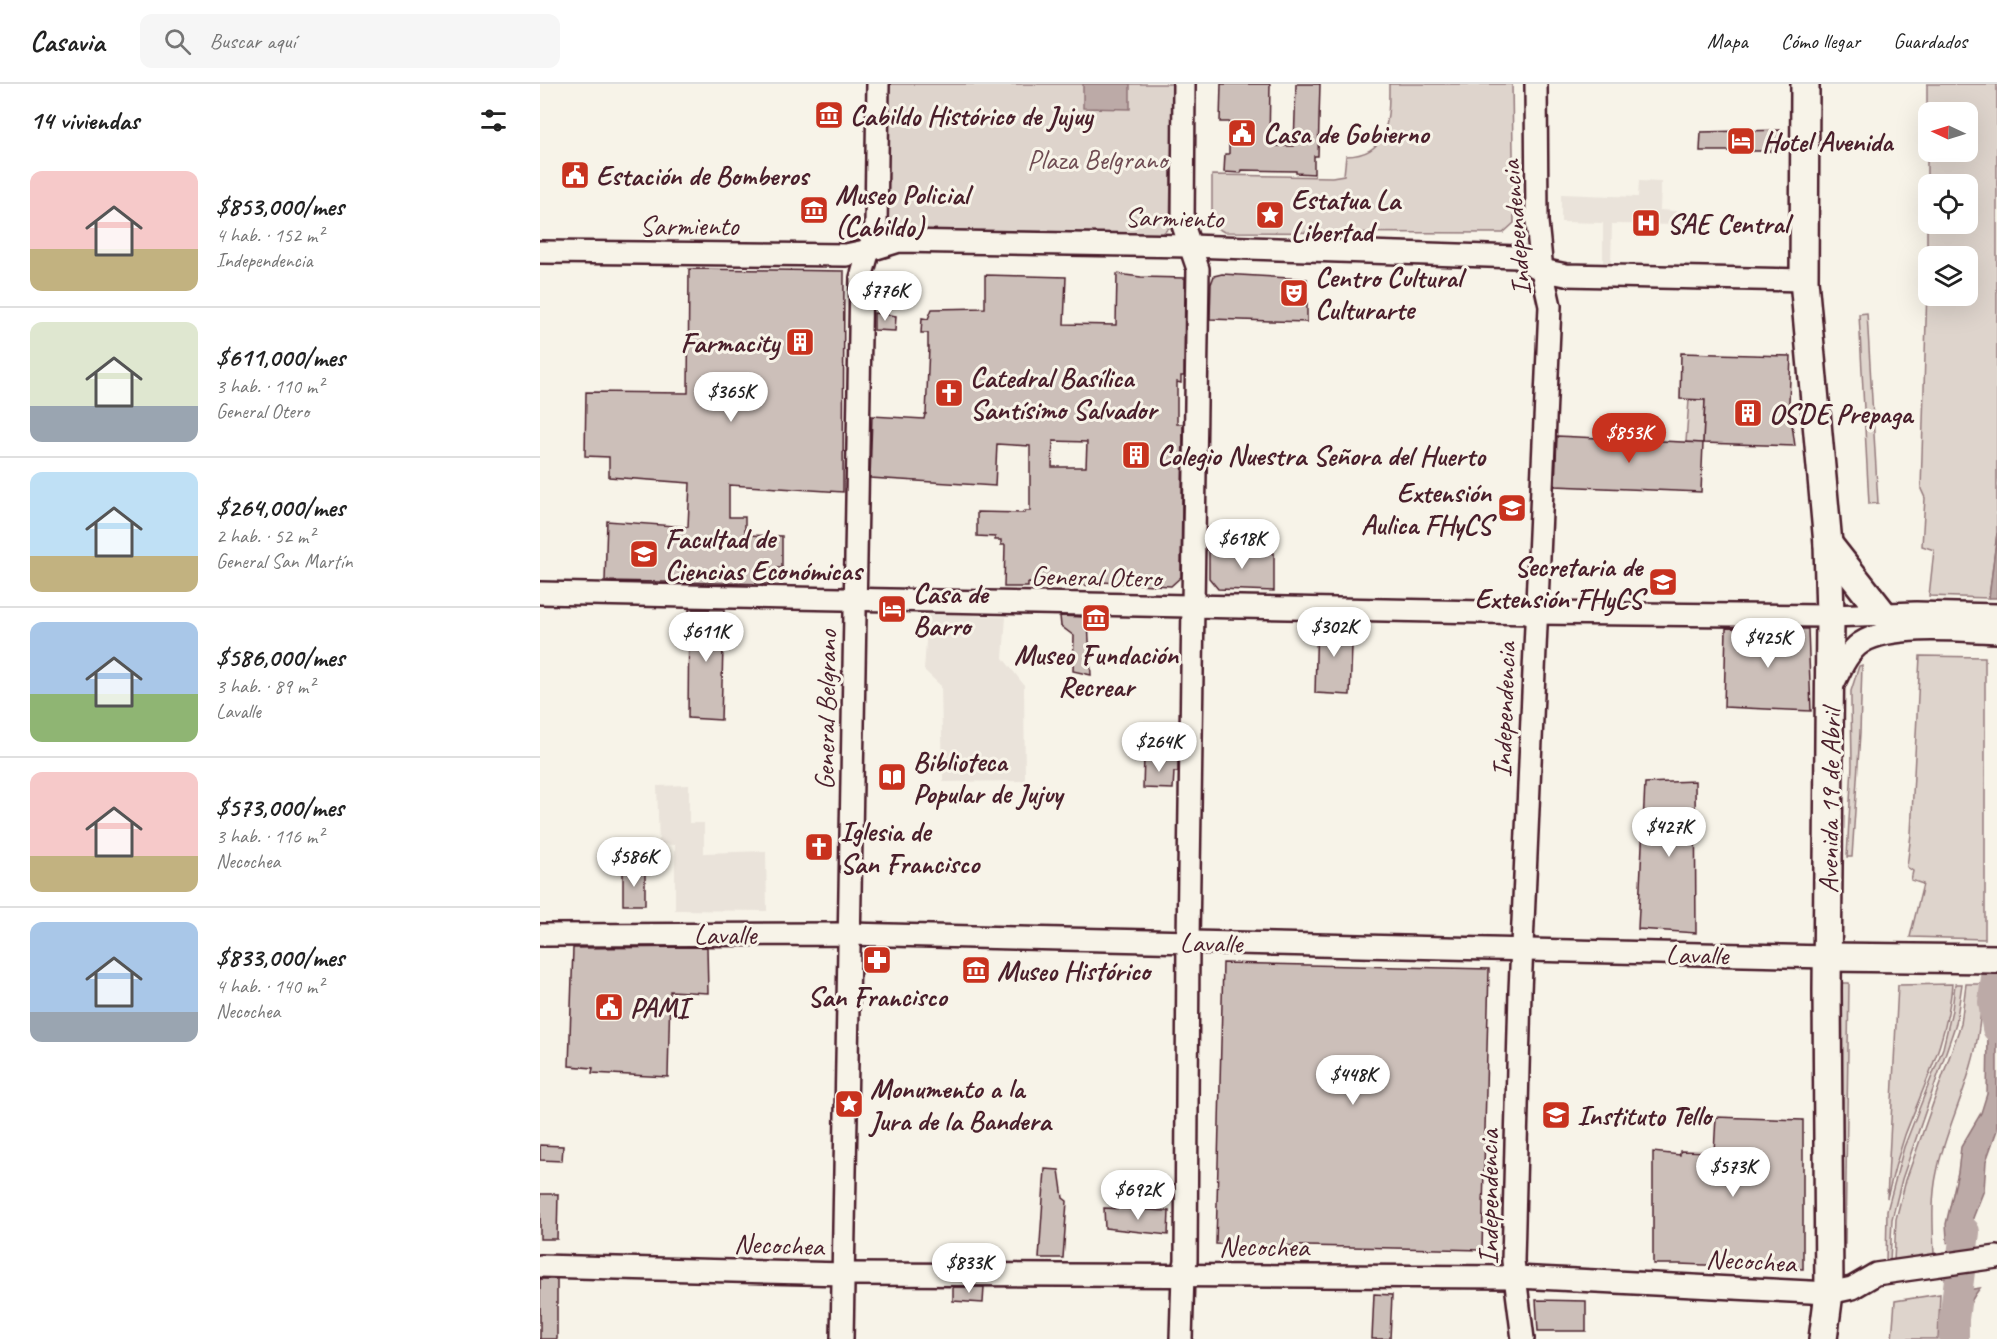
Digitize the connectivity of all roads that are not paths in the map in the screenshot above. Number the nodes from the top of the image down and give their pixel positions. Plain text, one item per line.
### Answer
1 (878, 84) edge
2 (1184, 84) edge
3 (1536, 84) edge
4 (1805, 84) edge
5 (1190, 246) junction
6 (870, 250) junction
7 (540, 252) edge
8 (1542, 270) junction
9 (1804, 280) junction
10 (1828, 544) junction
11 (540, 593) edge
12 (856, 599) junction
13 (1193, 607) junction
14 (1535, 613) junction
15 (1883, 614) junction
16 (1997, 615) edge
17 (1830, 616) junction
18 (1915, 621) junction
19 (1997, 632) edge
20 (1831, 690) junction
21 (540, 934) edge
22 (848, 934) junction
23 (1188, 941) junction
24 (1523, 950) junction
25 (1828, 957) junction
26 (1997, 959) edge
27 (1997, 1257) edge
28 (540, 1266) edge
29 (844, 1274) junction
30 (1183, 1274) junction
31 (1516, 1276) junction
32 (1829, 1293) junction
33 (842, 1339) edge
34 (1181, 1339) edge
35 (1523, 1339) edge
36 (1823, 1339) edge

1 - 6 street, General Belgrano
2 - 5 street
3 - 8 street, Independencia
4 - 9 main road, Avenida 19 de Abril
5 - 6 street, Sarmiento
5 - 8 street, Sarmiento
5 - 13 street
6 - 7 street, Sarmiento
6 - 12 street, General Belgrano
8 - 9 street, Sarmiento
8 - 14 street, Independencia
9 - 10 main road, Avenida 19 de Abril
10 - 15 main road
10 - 17 main road, Avenida 19 de Abril
11 - 12 street, General Otero
12 - 13 street, General Otero
12 - 22 street, General Belgrano
13 - 14 street, General Otero
13 - 23 street
14 - 17 street, General Otero
14 - 24 street, Independencia
15 - 17 street, General Otero
15 - 18 street, General Otero
16 - 18 street
17 - 20 main road, Avenida 19 de Abril
18 - 19 street
18 - 20 street
20 - 25 main road, Avenida 19 de Abril
21 - 22 street, Lavalle
22 - 23 street, Lavalle
22 - 29 street, General Belgrano
23 - 24 street, Lavalle
23 - 30 street
24 - 25 street, Lavalle
24 - 31 street, Independencia
25 - 26 main road, Lavalle
25 - 32 main road, Avenida 19 de Abril
27 - 32 street, Necochea
28 - 29 street, Necochea
29 - 30 street, Necochea
29 - 33 street, General Belgrano
30 - 31 street, Necochea
30 - 34 street
31 - 32 street, Necochea
31 - 35 street, Independencia
32 - 36 main road, Avenida 19 de Abril

